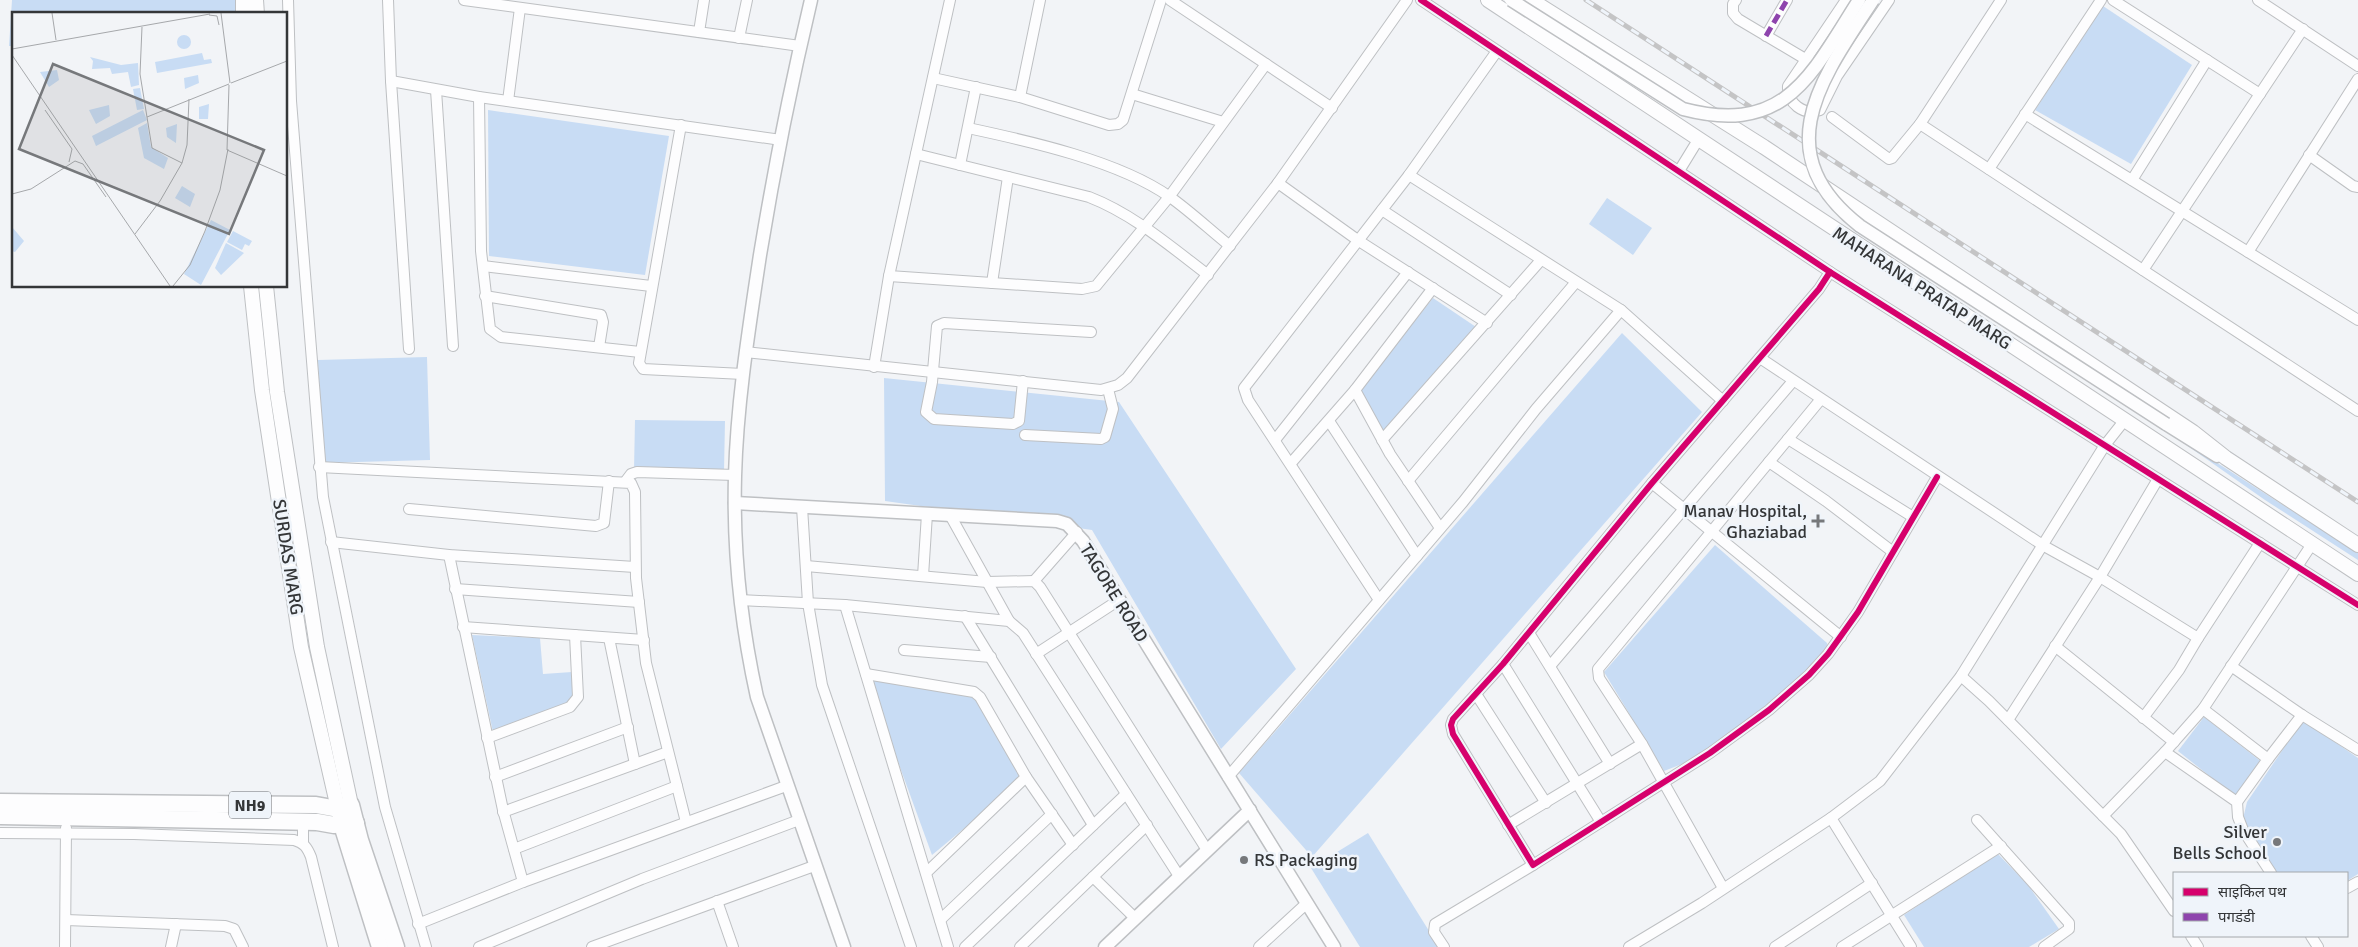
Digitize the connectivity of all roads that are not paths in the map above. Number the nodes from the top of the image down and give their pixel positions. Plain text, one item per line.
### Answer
1 (288, 0) edge
2 (388, 0) edge
3 (464, 0) edge
4 (704, 0) edge
5 (747, 0) edge
6 (811, 0) edge
7 (950, 0) edge
8 (1040, 0) edge
9 (1161, 0) edge
10 (1170, 0) edge
11 (1407, 0) edge
12 (1420, 0) edge
13 (1488, 0) edge
14 (1511, 0) edge
15 (1531, 0) edge
16 (1736, 0) edge
17 (1787, 0) edge
18 (1846, 0) edge
19 (1859, 0) edge
20 (1873, 0) edge
21 (1888, 0) edge
22 (2001, 0) edge
23 (2101, 0) edge
24 (2113, 0) edge
25 (2258, 0) edge
26 (520, 8) junction
27 (2303, 29) junction
28 (699, 32) junction
29 (1766, 36) junction
30 (739, 38) junction
31 (800, 46) junction
32 (1497, 51) junction
33 (1806, 59) junction
34 (2206, 60) junction
35 (1266, 64) junction
36 (2358, 66) edge
37 (1837, 76) junction
38 (933, 78) junction
39 (2358, 79) edge
40 (391, 81) junction
41 (976, 87) junction
42 (436, 90) junction
43 (1132, 94) junction
44 (2260, 94) junction
45 (479, 97) junction
46 (1020, 97) junction
47 (1687, 99) junction
48 (508, 102) junction
49 (1332, 108) junction
50 (2025, 114) junction
51 (1832, 117) dead end
52 (1222, 122) junction
53 (1673, 123) junction
54 (1920, 124) junction
55 (681, 125) junction
56 (968, 128) junction
57 (781, 140) junction
58 (1698, 140) junction
59 (916, 154) junction
60 (2309, 155) junction
61 (960, 165) junction
62 (1989, 169) junction
63 (1679, 172) junction
64 (1408, 175) junction
65 (1008, 177) junction
66 (2132, 180) junction
67 (1278, 183) junction
68 (2358, 187) edge
69 (1169, 196) junction
70 (1382, 210) junction
71 (2182, 211) junction
72 (1144, 227) junction
73 (1359, 241) junction
74 (1230, 246) junction
75 (2248, 252) junction
76 (1541, 260) junction
77 (483, 266) junction
78 (2143, 270) junction
79 (1408, 272) junction
80 (1830, 272) junction
81 (1208, 275) junction
82 (890, 276) junction
83 (1576, 282) junction
84 (992, 283) junction
85 (651, 286) junction
86 (251, 288) edge
87 (266, 288) edge
88 (1433, 288) junction
89 (1511, 295) junction
90 (485, 296) junction
91 (1621, 310) junction
92 (2358, 320) edge
93 (1487, 323) junction
94 (1092, 332) dead end
95 (453, 346) dead end
96 (599, 347) junction
97 (409, 349) dead end
98 (640, 352) junction
99 (745, 352) junction
100 (1760, 358) junction
101 (874, 367) junction
102 (933, 372) junction
103 (743, 374) junction
104 (1794, 380) junction
105 (1023, 382) junction
106 (1108, 389) junction
107 (1355, 390) junction
108 (1821, 399) junction
109 (1723, 401) junction
110 (2358, 411) edge
111 (1329, 421) junction
112 (2124, 421) junction
113 (1025, 435) dead end
114 (1788, 439) junction
115 (1275, 440) junction
116 (1382, 440) junction
117 (2105, 445) junction
118 (1769, 462) junction
119 (1291, 463) junction
120 (319, 467) junction
121 (735, 475) junction
122 (1937, 477) junction
123 (2158, 478) junction
124 (2255, 478) junction
125 (609, 481) junction
126 (1408, 481) junction
127 (625, 482) junction
128 (1652, 484) junction
129 (735, 503) junction
130 (802, 507) junction
131 (409, 509) dead end
132 (1684, 510) junction
133 (927, 514) junction
134 (950, 515) junction
135 (1913, 517) junction
136 (1440, 528) junction
137 (1077, 532) junction
138 (1712, 532) junction
139 (331, 542) junction
140 (2260, 543) junction
141 (2312, 544) junction
142 (2044, 546) junction
143 (2358, 546) edge
144 (1893, 552) junction
145 (449, 555) junction
146 (1417, 556) junction
147 (806, 566) junction
148 (635, 567) junction
149 (2298, 567) junction
150 (2358, 574) edge
151 (923, 576) junction
152 (2100, 576) junction
153 (1034, 581) junction
154 (987, 582) junction
155 (455, 589) junction
156 (740, 600) junction
157 (1119, 600) junction
158 (1378, 600) junction
159 (639, 602) junction
160 (808, 603) junction
161 (845, 605) junction
162 (2358, 605) edge
163 (966, 616) junction
164 (1008, 621) junction
165 (463, 627) junction
166 (1068, 633) junction
167 (1529, 633) junction
168 (575, 635) junction
169 (1841, 637) junction
170 (608, 638) junction
171 (2198, 638) junction
172 (644, 640) junction
173 (2054, 646) junction
174 (904, 650) dead end
175 (1036, 654) junction
176 (991, 657) junction
177 (1504, 664) junction
178 (1550, 666) junction
179 (2231, 666) junction
180 (866, 674) junction
181 (1961, 676) junction
182 (1476, 694) junction
183 (2203, 709) junction
184 (2302, 715) junction
185 (2143, 718) junction
186 (2008, 720) junction
187 (628, 727) junction
188 (487, 738) junction
189 (2174, 742) junction
190 (1642, 744) junction
191 (2358, 750) edge
192 (668, 752) junction
193 (2165, 752) junction
194 (2268, 759) junction
195 (635, 764) junction
196 (1610, 764) junction
197 (496, 777) junction
198 (1026, 777) junction
199 (1228, 777) junction
200 (1664, 783) junction
201 (1578, 784) junction
202 (677, 786) junction
203 (786, 786) junction
204 (1126, 794) junction
205 (0, 802) edge
206 (2236, 802) junction
207 (1546, 803) junction
208 (345, 807) junction
209 (1250, 810) junction
210 (503, 812) junction
211 (1052, 814) junction
212 (0, 816) edge
213 (2103, 816) junction
214 (1832, 818) junction
215 (799, 820) junction
216 (1976, 820) dead end
217 (303, 822) junction
218 (686, 822) junction
219 (1601, 822) junction
220 (349, 824) junction
221 (66, 825) junction
222 (1093, 825) junction
223 (1147, 825) junction
224 (1508, 825) junction
225 (0, 833) edge
226 (303, 843) junction
227 (1073, 845) junction
228 (2001, 846) junction
229 (514, 849) junction
230 (1207, 850) junction
231 (814, 866) junction
232 (1533, 866) junction
233 (2270, 872) edge
234 (926, 873) junction
235 (1093, 876) junction
236 (1179, 876) junction
237 (523, 882) junction
238 (1872, 883) junction
239 (1723, 888) junction
240 (716, 901) junction
241 (1308, 903) junction
242 (2173, 909) edge
243 (1892, 914) junction
244 (1135, 918) junction
245 (66, 920) junction
246 (940, 920) junction
247 (176, 924) junction
248 (418, 924) junction
249 (1024, 943) edge
250 (65, 947) edge
251 (171, 947) edge
252 (243, 947) edge
253 (334, 947) edge
254 (380, 947) edge
255 (396, 947) edge
256 (426, 947) edge
257 (479, 947) edge
258 (592, 947) edge
259 (733, 947) edge
260 (844, 947) edge
261 (911, 947) edge
262 (948, 947) edge
263 (965, 947) edge
264 (1036, 947) edge
265 (1105, 947) edge
266 (1259, 947) edge
267 (1334, 947) edge
268 (1444, 947) edge
269 (1628, 947) edge
270 (1775, 947) edge
271 (1842, 947) edge
272 (1911, 947) edge
273 (2044, 947) edge

1 - 120 street
2 - 40 street
3 - 26 street
4 - 28 street
5 - 30 street
6 - 31 street
7 - 38 street
8 - 46 street
9 - 43 street
10 - 35 street
11 - 49 street
12 - 32 street
13 - 53 main road, MAHARANA PRATAP MARG
14 - 19 street, bridge
15 - 47 main road, MAHARANA PRATAP MARG
16 - 29 street
17 - 29 street
18 - 33 street
20 - 124 street, bridge
21 - 37 street
22 - 54 street
23 - 50 street
24 - 34 street
25 - 27 street
26 - 28 street
26 - 48 street
27 - 36 street
27 - 44 street
28 - 30 street
29 - 33 street
30 - 31 street
31 - 57 street
32 - 63 street
32 - 64 street
33 - 37 street
33 - 37 street
34 - 44 street
34 - 66 street
35 - 49 street
35 - 52 street
38 - 41 street
38 - 59 street
39 - 60 street
40 - 42 street
40 - 97 street
41 - 46 street
41 - 56 street
42 - 45 street
42 - 95 street
43 - 46 street
43 - 52 street
44 - 71 street
45 - 48 street
45 - 77 street
47 - 53 main road
47 - 124 main road, MAHARANA PRATAP MARG
48 - 55 street
49 - 67 street
50 - 62 street
50 - 66 street
51 - 54 street
52 - 69 street
53 - 58 main road, MAHARANA PRATAP MARG
54 - 62 street
55 - 57 street
55 - 85 street
56 - 61 street
56 - 69 street
57 - 99 street
58 - 63 street
58 - 112 main road, MAHARANA PRATAP MARG
59 - 61 street
59 - 82 street
60 - 68 street
60 - 75 street
61 - 65 street
62 - 78 street
63 - 80 street
64 - 70 street
64 - 76 street
65 - 72 street
65 - 84 street
66 - 71 street
67 - 73 street
67 - 74 street
69 - 72 street
69 - 74 street
70 - 73 street
70 - 89 street
71 - 75 street
71 - 78 street
72 - 81 street
72 - 84 street
73 - 79 street
73 - 115 street
74 - 81 street
75 - 92 street
76 - 83 street
76 - 89 street
77 - 85 street
77 - 90 street
78 - 110 street
79 - 88 street
79 - 115 street
80 - 100 street
80 - 117 street
81 - 106 street
82 - 84 street
82 - 101 street
83 - 91 street
83 - 126 street
85 - 98 street
86 - 208 main road, SURDAS MARG
87 - 208 main road, SURDAS MARG
88 - 93 street
88 - 107 street
89 - 93 street
90 - 96 street
90 - 96 street
91 - 109 street
91 - 136 street
93 - 116 street
94 - 102 street
96 - 98 street
98 - 103 street
99 - 101 street
99 - 103 street
100 - 104 street
100 - 109 street
101 - 102 street
102 - 105 street
102 - 105 street
103 - 121 street
104 - 108 street
104 - 132 street
105 - 106 street
106 - 113 street
107 - 111 street
107 - 116 street
108 - 114 street
108 - 122 street
109 - 128 street
111 - 119 street
111 - 146 street
112 - 117 street
112 - 141 main road, MAHARANA PRATAP MARG
114 - 118 street
114 - 135 street
115 - 119 street
116 - 126 street
117 - 123 street
117 - 142 street
118 - 138 street
118 - 144 street
119 - 158 street
120 - 125 street
120 - 139 street
121 - 127 street
121 - 129 street
122 - 135 street
122 - 142 street
123 - 140 street
123 - 152 street
124 - 143 main road, MAHARANA PRATAP MARG
125 - 127 street
125 - 131 street
126 - 136 street
127 - 148 street
128 - 132 street
128 - 167 street
129 - 130 street, TAGORE ROAD
129 - 156 street
130 - 133 street, TAGORE ROAD
130 - 147 street
132 - 138 street
132 - 178 street
133 - 134 street, TAGORE ROAD
133 - 151 street
134 - 137 street, TAGORE ROAD
134 - 154 street
135 - 144 street
136 - 146 street
137 - 153 street
137 - 157 street, TAGORE ROAD
138 - 169 street
138 - 190 street
139 - 145 street
139 - 248 street
140 - 149 street
140 - 171 street
141 - 149 street
141 - 150 main road, MAHARANA PRATAP MARG
142 - 152 street
142 - 181 street
144 - 169 street
145 - 148 street
145 - 155 street
146 - 158 street
147 - 151 street
147 - 160 street
148 - 159 street
149 - 162 street
149 - 179 street
151 - 154 street
152 - 171 street
152 - 173 street
153 - 154 street
153 - 166 street
154 - 164 street
155 - 159 street
155 - 165 street
156 - 160 street
156 - 203 street
157 - 166 street
157 - 199 street, TAGORE ROAD
158 - 199 street
159 - 172 street
160 - 161 street
160 - 261 street
161 - 163 street
161 - 180 street
163 - 164 street
163 - 176 street
164 - 175 street
165 - 168 street
165 - 188 street
166 - 175 street
166 - 230 street
167 - 177 street
167 - 178 street
168 - 170 street
168 - 188 street
169 - 200 street
170 - 172 street
170 - 187 street
171 - 185 street
172 - 192 street
173 - 185 street
173 - 186 street
174 - 176 street
175 - 204 street
176 - 222 street
177 - 182 street
177 - 201 street
178 - 196 street
179 - 183 street
179 - 184 street
180 - 198 street
180 - 234 street
181 - 186 street
181 - 214 street
182 - 207 street
182 - 224 street
183 - 189 street
183 - 194 street
184 - 191 street
184 - 194 street
185 - 189 street
186 - 213 street
187 - 195 street
187 - 197 street
188 - 197 street
189 - 193 street
190 - 196 street
190 - 200 street
192 - 195 street
192 - 202 street
193 - 206 street
193 - 213 street
194 - 206 street
195 - 210 street
196 - 201 street
197 - 210 street
198 - 211 street
198 - 234 street
199 - 209 street, TAGORE ROAD
200 - 219 street
200 - 239 street
201 - 207 street
201 - 219 street
202 - 218 street
202 - 229 street
203 - 215 street
203 - 218 street
204 - 222 street
204 - 223 street
205 - 208 highway, NH9
206 - 233 street
207 - 224 street
208 - 220 highway
209 - 230 street
209 - 241 street, TAGORE ROAD
210 - 229 street
211 - 227 street
211 - 246 street
212 - 221 highway
213 - 242 street
214 - 238 street
214 - 239 street
215 - 231 street
215 - 257 street
216 - 228 street
217 - 220 highway
217 - 221 highway
217 - 226 street
218 - 237 street
219 - 232 street
220 - 254 highway
220 - 255 highway
221 - 225 street
221 - 226 street
221 - 245 street
222 - 227 street
223 - 235 street
223 - 236 street
224 - 232 street
226 - 253 street
227 - 263 street
228 - 243 street
228 - 273 street
229 - 237 street
230 - 236 street
231 - 240 street
231 - 260 street
232 - 268 street
234 - 246 street
235 - 244 street
235 - 249 street
236 - 244 street
237 - 248 street
238 - 243 street
238 - 270 street
239 - 269 street
240 - 258 street
240 - 259 street
241 - 266 street
241 - 267 street, TAGORE ROAD
243 - 271 street
243 - 272 street
244 - 265 street
245 - 247 street
245 - 250 street
246 - 262 street
247 - 251 street
247 - 252 street
248 - 256 street
249 - 264 street

